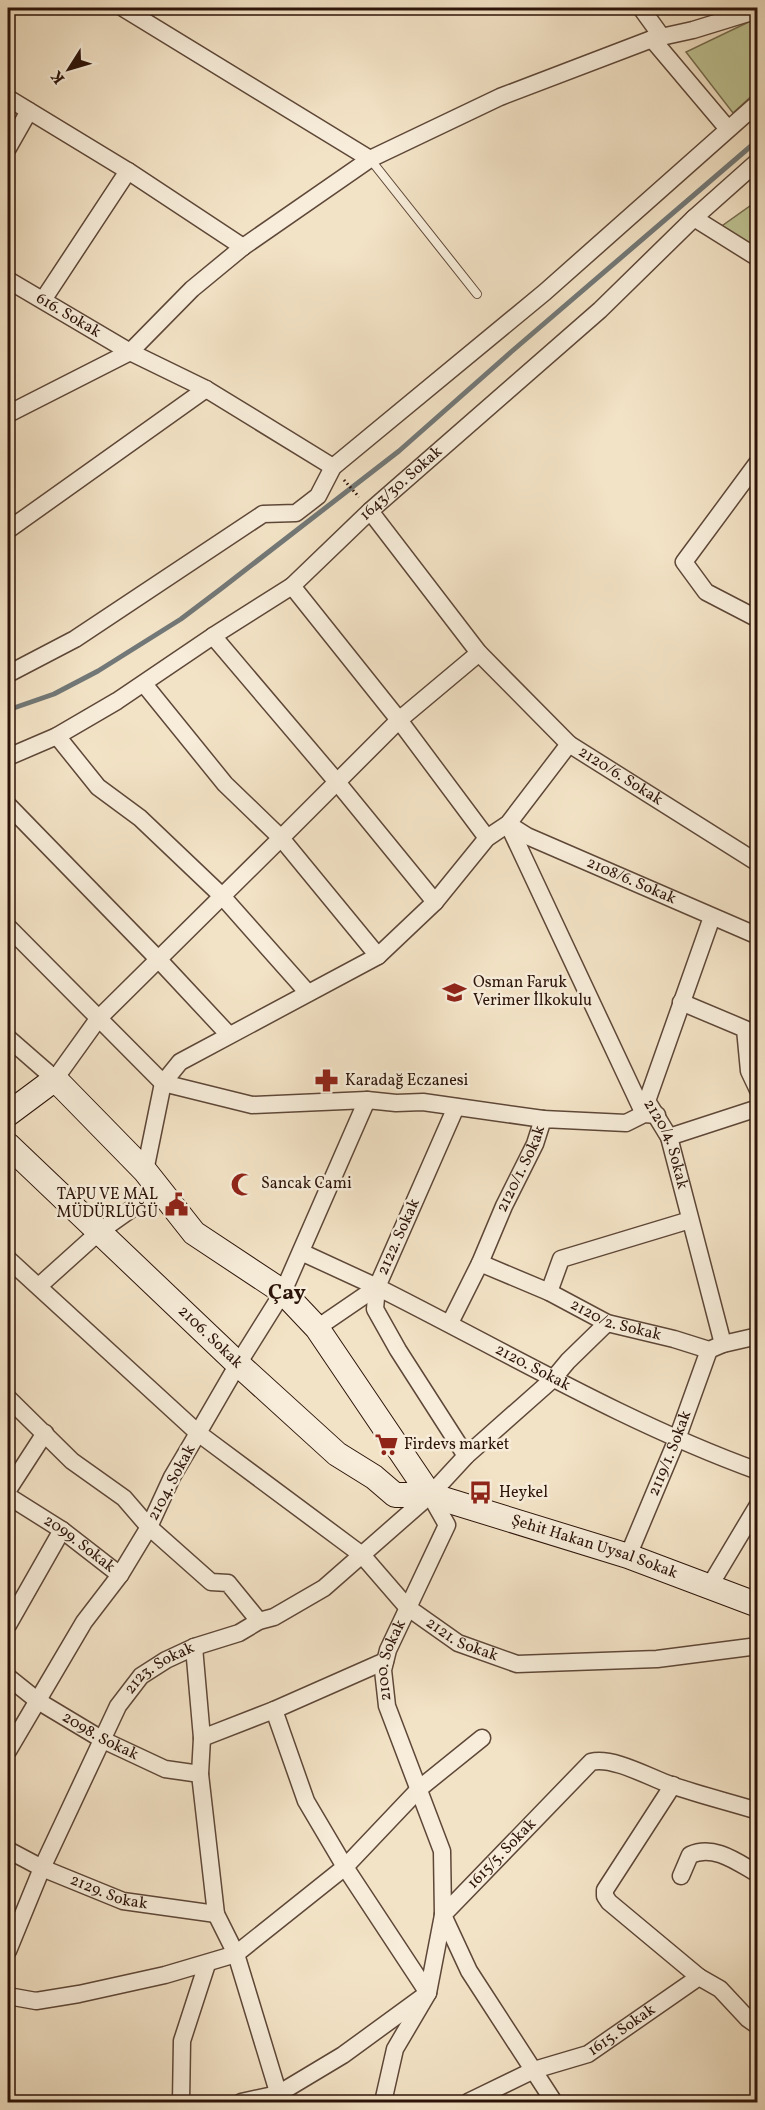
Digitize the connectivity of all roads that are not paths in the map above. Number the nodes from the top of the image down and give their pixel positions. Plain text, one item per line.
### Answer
1 (123, 8) edge
2 (641, 8) edge
3 (758, 10) edge
4 (657, 38) junction
5 (8, 98) edge
6 (758, 103) edge
7 (29, 111) junction
8 (728, 129) junction
9 (8, 148) edge
10 (370, 159) junction
11 (758, 161) edge
12 (128, 171) junction
13 (694, 218) junction
14 (243, 247) junction
15 (758, 258) edge
16 (8, 280) edge
17 (477, 294) dead end
18 (43, 300) junction
19 (130, 352) junction
20 (206, 389) junction
21 (8, 414) edge
22 (758, 462) edge
23 (335, 470) junction
24 (365, 505) junction
25 (8, 530) edge
26 (292, 586) junction
27 (758, 619) edge
28 (213, 636) junction
29 (479, 653) junction
30 (8, 674) edge
31 (144, 684) junction
32 (399, 720) junction
33 (57, 736) junction
34 (569, 744) junction
35 (8, 757) edge
36 (337, 782) junction
37 (8, 806) edge
38 (508, 824) junction
39 (281, 838) junction
40 (487, 838) junction
41 (758, 863) edge
42 (222, 897) junction
43 (435, 903) junction
44 (712, 917) junction
45 (8, 927) edge
46 (758, 936) edge
47 (378, 956) junction
48 (159, 960) junction
49 (308, 993) junction
50 (681, 1002) junction
51 (98, 1019) junction
52 (229, 1035) junction
53 (8, 1038) edge
54 (55, 1079) junction
55 (163, 1083) junction
56 (758, 1090) edge
57 (367, 1100) junction
58 (456, 1107) junction
59 (758, 1108) edge
60 (8, 1113) edge
61 (650, 1114) junction
62 (543, 1119) junction
63 (669, 1137) junction
64 (8, 1145) edge
65 (153, 1180) junction
66 (690, 1220) junction
67 (99, 1232) junction
68 (301, 1252) junction
69 (8, 1259) edge
70 (480, 1263) junction
71 (39, 1286) junction
72 (377, 1287) junction
73 (283, 1292) junction
74 (549, 1292) junction
75 (450, 1323) junction
76 (607, 1323) junction
77 (317, 1328) junction
78 (758, 1336) edge
79 (716, 1347) junction
80 (237, 1364) junction
81 (553, 1379) junction
82 (8, 1398) edge
83 (45, 1433) junction
84 (198, 1433) junction
85 (677, 1439) junction
86 (466, 1456) junction
87 (758, 1471) edge
88 (8, 1490) edge
89 (430, 1495) junction
90 (8, 1496) edge
91 (758, 1505) edge
92 (149, 1527) junction
93 (62, 1530) junction
94 (362, 1555) junction
95 (628, 1556) junction
96 (120, 1575) junction
97 (709, 1587) junction
98 (758, 1605) edge
99 (407, 1607) junction
100 (259, 1621) junction
101 (8, 1625) edge
102 (758, 1646) edge
103 (194, 1647) junction
104 (385, 1661) junction
105 (8, 1677) edge
106 (38, 1701) junction
107 (274, 1710) junction
108 (202, 1738) junction
109 (483, 1738) dead end
110 (103, 1740) junction
111 (8, 1750) edge
112 (200, 1774) junction
113 (673, 1785) junction
114 (420, 1788) junction
115 (758, 1811) edge
116 (8, 1850) edge
117 (345, 1867) junction
118 (42, 1868) junction
119 (758, 1874) edge
120 (681, 1876) dead end
121 (216, 1914) junction
122 (443, 1916) junction
123 (8, 1951) edge
124 (236, 1954) junction
125 (207, 1964) junction
126 (699, 1977) junction
127 (428, 1993) junction
128 (8, 1996) edge
129 (758, 2026) edge
130 (534, 2070) junction
131 (280, 2098) edge
132 (181, 2103) edge
133 (241, 2103) edge
134 (383, 2103) edge
135 (468, 2103) edge
136 (554, 2103) edge

1 - 10 street
2 - 4 street
3 - 4 street
4 - 8 street
4 - 10 street
5 - 7 street
6 - 8 street
7 - 9 street
7 - 12 street
8 - 23 street
10 - 14 street
10 - 17 lane
11 - 13 street, 1643/30. Sokak
12 - 14 street
12 - 18 street
13 - 15 street
13 - 24 street, 1643/30. Sokak
14 - 19 street
16 - 18 street, 616. Sokak
18 - 19 street, 616. Sokak
19 - 20 street, 616. Sokak
19 - 21 street
20 - 23 street, 616. Sokak
20 - 25 street
22 - 27 street
23 - 30 street
24 - 26 street, 1643/30. Sokak
24 - 29 street
26 - 28 street, 1643/30. Sokak
26 - 32 street
28 - 31 street, 1643/30. Sokak
28 - 36 street
29 - 32 street
29 - 34 street
31 - 33 street, 1643/30. Sokak
31 - 39 street
32 - 36 street
32 - 40 street
33 - 35 street, 1643/30. Sokak
33 - 42 street
34 - 38 street, 2120/6. Sokak
34 - 41 street, 2120/6. Sokak
36 - 39 street
36 - 43 street
37 - 48 street
38 - 40 street, 2120/6. Sokak
38 - 44 street, 2108/6. Sokak
38 - 61 street
39 - 42 street
39 - 47 street
40 - 43 street, 2120/6. Sokak
42 - 48 street
42 - 49 street
43 - 47 street, 2120/6. Sokak
44 - 46 street, 2108/6. Sokak
44 - 50 street, 2120/4. Sokak
45 - 51 street
47 - 49 street, 2120/6. Sokak
48 - 51 street
48 - 52 street
49 - 52 street, 2120/6. Sokak
50 - 56 street
50 - 61 street, 2120/4. Sokak
51 - 54 street
51 - 55 street
52 - 55 street, 2120/6. Sokak
53 - 54 street
54 - 60 main road
54 - 65 main road
55 - 57 street
55 - 65 street
57 - 58 street
57 - 68 street
58 - 62 street
58 - 72 street, 2122. Sokak
59 - 63 street
61 - 62 street, 2120/1. Sokak
61 - 63 street, 2120/4. Sokak
62 - 70 street, 2120/1. Sokak
63 - 66 street, 2120/4. Sokak
64 - 67 main road, 2106. Sokak
65 - 67 street
65 - 73 main road
66 - 74 street
66 - 79 street, 2120/4. Sokak
67 - 71 street
67 - 80 main road, 2106. Sokak
68 - 72 street, 2120. Sokak
68 - 73 street
69 - 71 street, 2104. Sokak
70 - 74 street, 2120/2. Sokak
70 - 75 street, 2120/1. Sokak
71 - 84 street, 2104. Sokak
72 - 75 street, 2120. Sokak
72 - 77 street
72 - 86 street, 2122. Sokak
73 - 77 main road
73 - 80 street
74 - 76 street, 2120/2. Sokak
75 - 81 street, 2120. Sokak
76 - 79 street, 2120/2. Sokak
76 - 81 street
77 - 89 main road
78 - 79 street, 2120/2. Sokak
79 - 85 street, 2119/1. Sokak
80 - 84 street
80 - 89 main road, 2106. Sokak
81 - 85 street, 2120. Sokak
81 - 86 street
82 - 83 street
83 - 88 street
83 - 92 street
84 - 92 street, 2104. Sokak
84 - 94 street, 2121. Sokak
85 - 87 street, 2120. Sokak
85 - 95 street, 2119/1. Sokak
86 - 89 street
89 - 94 street, 2123. Sokak
89 - 95 main road, Şehit Hakan Uysal Sokak
89 - 99 street, 2100. Sokak
90 - 93 street, 2099. Sokak
91 - 97 street
92 - 96 street, 2104. Sokak
92 - 100 street
93 - 96 street, 2099. Sokak
93 - 101 street
94 - 99 street, 2121. Sokak
94 - 100 street, 2123. Sokak
95 - 97 main road, Şehit Hakan Uysal Sokak
96 - 106 street, 2104. Sokak
97 - 98 main road, Şehit Hakan Uysal Sokak
99 - 102 street, 2121. Sokak
99 - 104 street, 2100. Sokak
100 - 103 street, 2123. Sokak
103 - 108 street
103 - 110 street, 2123. Sokak
104 - 107 street
104 - 114 street, 2100. Sokak
105 - 106 street, 2098. Sokak
106 - 110 street, 2098. Sokak
106 - 111 street, 2104. Sokak
107 - 108 street
107 - 117 street
108 - 112 street
109 - 114 street
110 - 112 street, 2098. Sokak
110 - 118 street, 2123. Sokak
112 - 121 street
113 - 115 street, 1615/5. Sokak
113 - 122 street, 1615/5. Sokak
113 - 126 street
114 - 117 street
114 - 122 street, 2100. Sokak
116 - 118 street, 2129. Sokak
117 - 124 street
117 - 127 street
118 - 121 street, 2129. Sokak
118 - 123 street, 2123. Sokak
119 - 120 street
121 - 124 street
122 - 127 street, 2100. Sokak
122 - 130 street
124 - 125 street
124 - 131 street
125 - 128 street
125 - 132 street
126 - 129 street
126 - 130 street, 1615. Sokak
127 - 131 street
127 - 134 street, 2100. Sokak
130 - 135 street, 1615. Sokak
130 - 136 street
131 - 133 street

